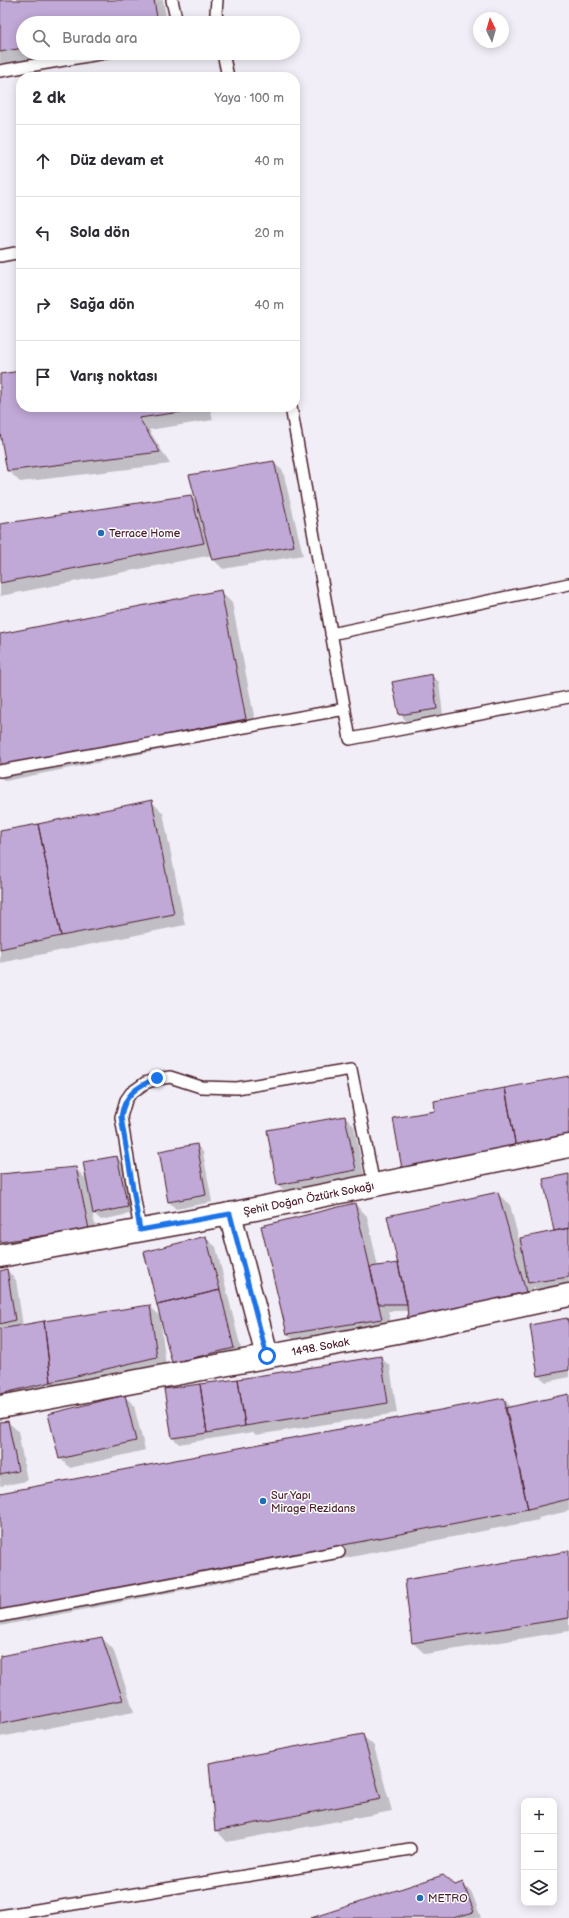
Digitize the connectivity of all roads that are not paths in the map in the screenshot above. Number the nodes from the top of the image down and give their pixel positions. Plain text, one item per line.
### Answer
1 (172, 0) edge
2 (217, 0) edge
3 (175, 16) edge
4 (217, 16) edge
5 (64, 60) edge
6 (224, 60) edge
7 (0, 71) edge
8 (227, 72) edge
9 (16, 253) edge
10 (0, 256) edge
11 (292, 412) edge
12 (569, 584) edge
13 (331, 634) junction
14 (569, 697) edge
15 (344, 709) junction
16 (0, 771) edge
17 (569, 1146) edge
18 (374, 1185) junction
19 (230, 1214) junction
20 (140, 1230) junction
21 (0, 1256) edge
22 (569, 1295) edge
23 (267, 1356) junction
24 (0, 1407) edge
25 (339, 1552) dead end
26 (0, 1616) edge
27 (410, 1849) dead end
28 (0, 1916) edge

1 - 3 lane
2 - 4 lane
5 - 7 lane
6 - 8 lane
9 - 10 lane
11 - 13 lane
12 - 13 lane
13 - 15 lane
14 - 15 lane
15 - 16 lane
17 - 18 street, Şehit Doğan Öztürk Sokağı
18 - 19 street, Şehit Doğan Öztürk Sokağı
18 - 20 lane
19 - 20 street, Şehit Doğan Öztürk Sokağı
19 - 23 street
20 - 21 street, Şehit Doğan Öztürk Sokağı
22 - 23 street, 1498. Sokak
23 - 24 street, 1498. Sokak
25 - 26 lane
27 - 28 lane

